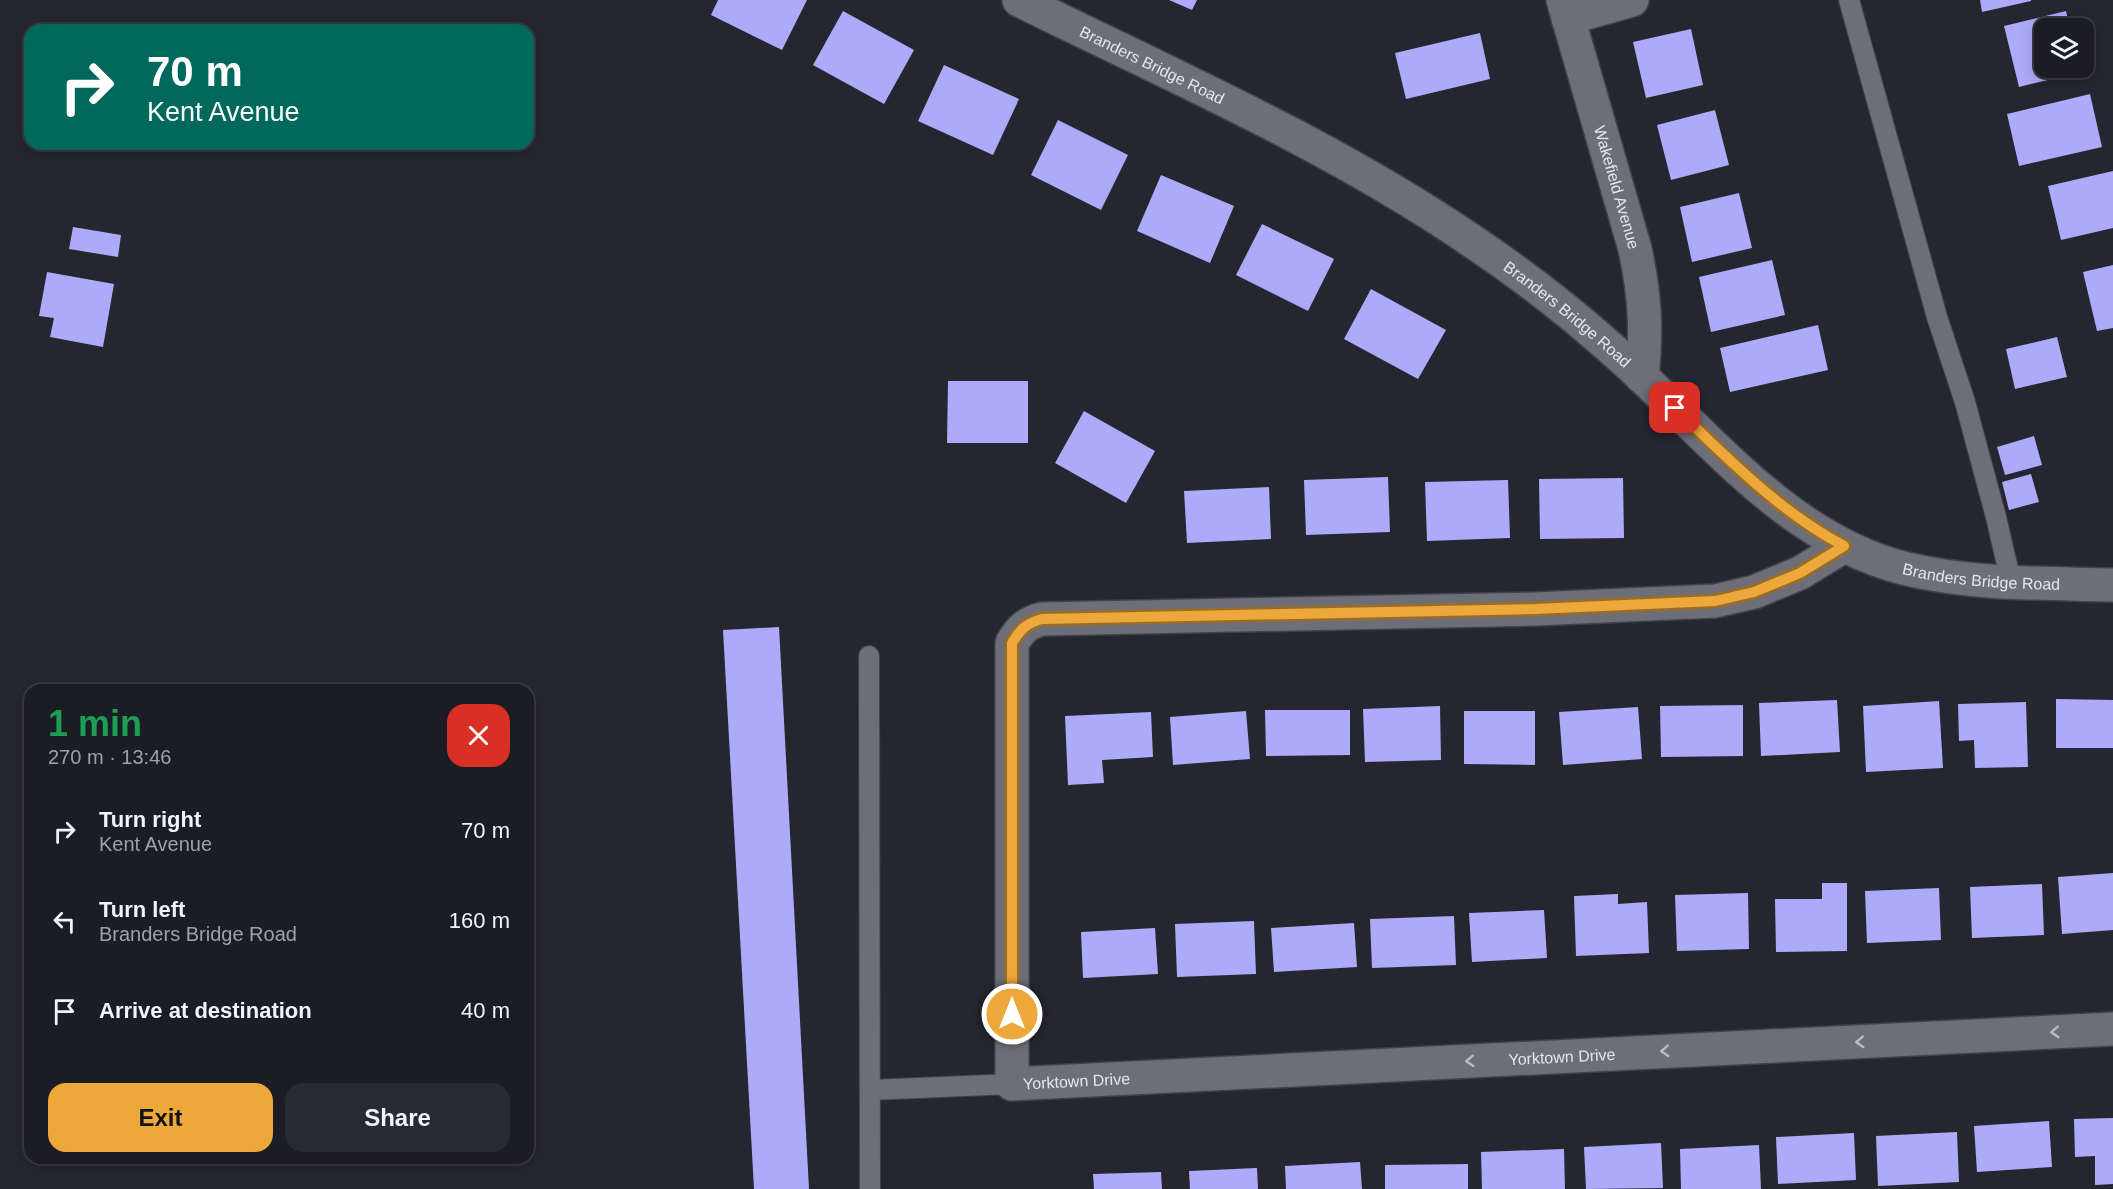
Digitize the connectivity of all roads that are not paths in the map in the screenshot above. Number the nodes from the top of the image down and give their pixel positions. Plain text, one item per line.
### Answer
1 (1019, 0) edge
2 (1632, 0) edge
3 (1849, 0) edge
4 (1566, 9) edge
5 (1642, 377) junction
6 (1844, 546) junction
7 (2011, 582) junction
8 (2113, 585) edge
9 (869, 656) dead end
10 (2113, 1029) edge
11 (1012, 1084) junction
12 (870, 1090) junction
13 (870, 1189) edge

1 - 5 street, Branders Bridge Road
2 - 4 street
3 - 7 lane
4 - 5 street, Wakefield Avenue
5 - 6 street, Branders Bridge Road
6 - 7 street, Branders Bridge Road
6 - 11 street
7 - 8 street, Branders Bridge Road
9 - 12 lane
10 -> 11 street, Yorktown Drive
11 - 12 lane
12 - 13 lane

